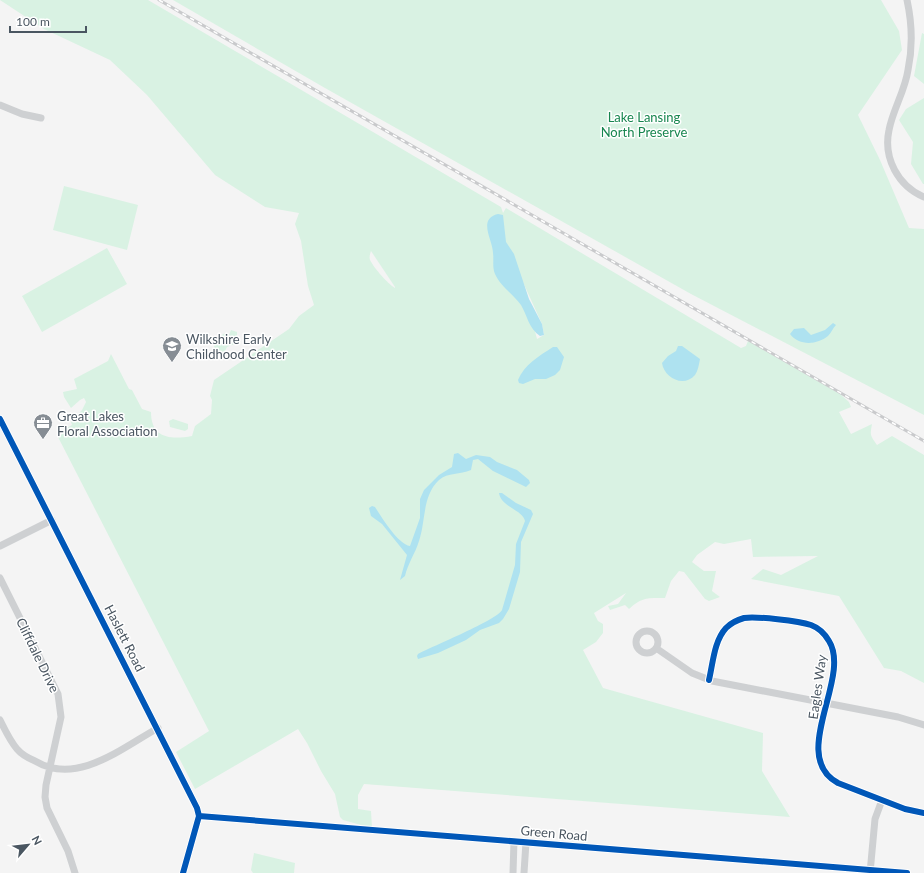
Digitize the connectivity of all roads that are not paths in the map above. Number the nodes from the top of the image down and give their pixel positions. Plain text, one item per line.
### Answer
1 (907, 0) edge
2 (0, 105) edge
3 (41, 118) dead end
4 (924, 198) edge
5 (0, 419) edge
6 (52, 520) junction
7 (0, 546) edge
8 (0, 578) edge
9 (656, 648) dead end
10 (709, 680) junction
11 (827, 703) junction
12 (0, 720) edge
13 (924, 726) edge
14 (158, 728) junction
15 (50, 768) junction
16 (882, 800) junction
17 (924, 813) edge
18 (199, 816) junction
19 (514, 841) junction
20 (526, 842) junction
21 (870, 871) edge
22 (76, 873) edge
23 (183, 873) edge
24 (513, 873) edge
25 (524, 873) edge
26 (907, 873) edge

1 - 4 street
2 - 3 street
5 - 6 street, Haslett Road
6 - 7 street
6 - 14 street, Haslett Road
8 - 15 street, Cliffdale Drive
9 - 10 street
10 - 11 street
10 - 11 street, Eagles Way
11 - 13 street
11 - 16 street, Eagles Way
12 - 15 street
14 - 15 street
14 - 18 street, Haslett Road
15 - 22 street, Cliffdale Drive
16 - 17 street, Eagles Way
16 - 21 street
18 - 19 street, Green Road
18 - 23 street
19 - 20 street, Green Road
19 - 24 street
20 - 21 street, Green Road
20 - 25 street
21 - 26 street, Green Road

